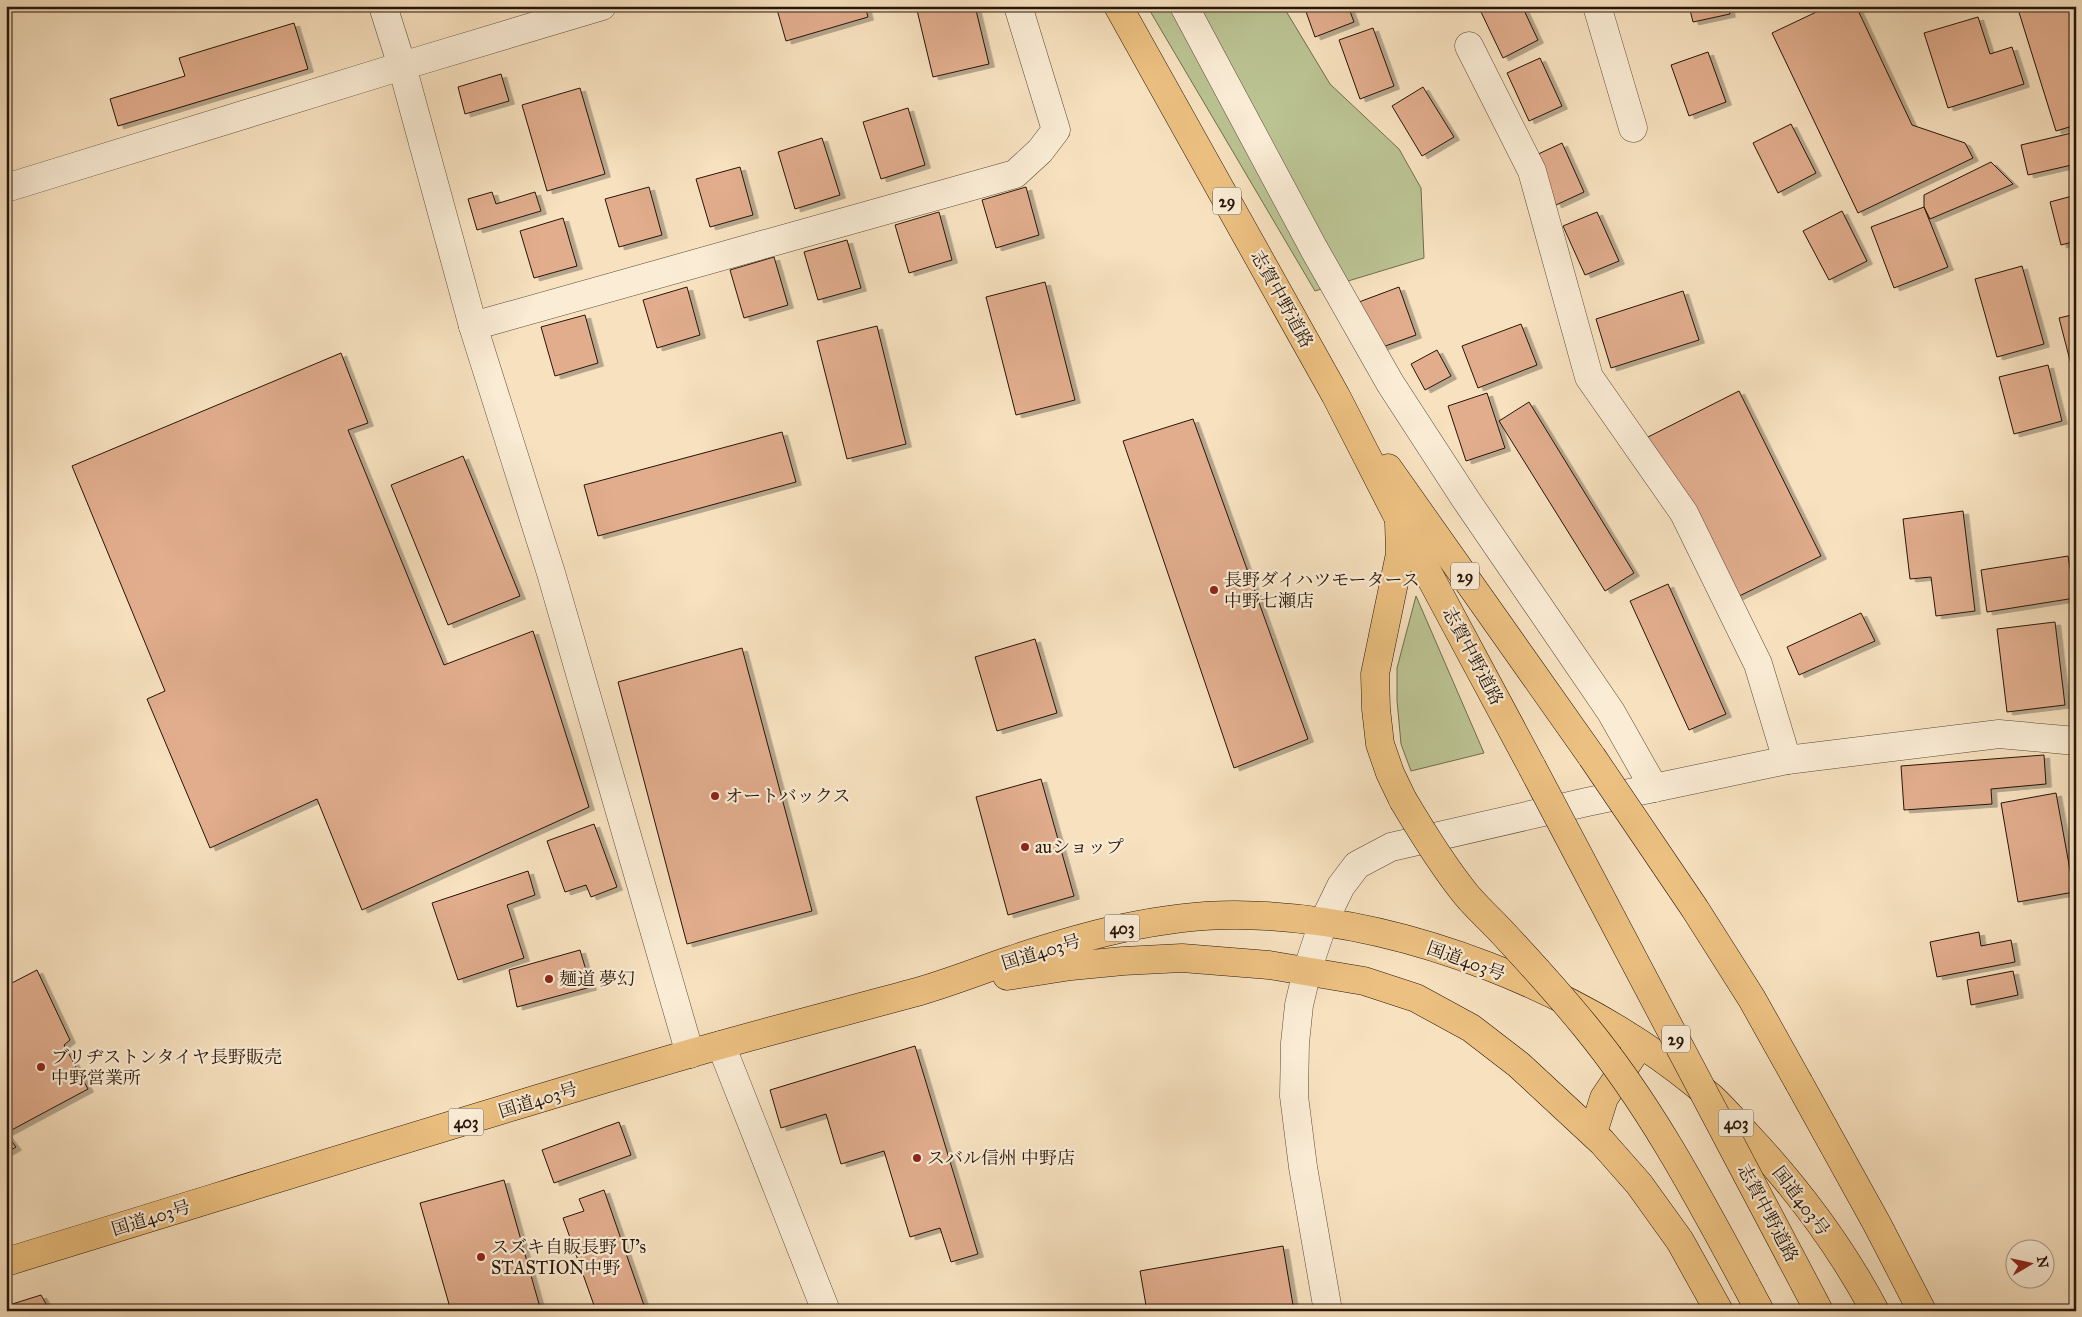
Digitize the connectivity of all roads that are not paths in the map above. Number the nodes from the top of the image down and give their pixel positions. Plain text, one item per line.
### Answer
1 (383, 6) edge
2 (602, 6) edge
3 (1018, 6) edge
4 (1118, 6) edge
5 (1184, 6) edge
6 (1597, 6) edge
7 (1469, 46) dead end
8 (402, 66) junction
9 (1633, 128) dead end
10 (6, 188) edge
11 (473, 326) junction
12 (1336, 396) junction
13 (1398, 517) junction
14 (2076, 741) edge
15 (1787, 760) junction
16 (1654, 788) junction
17 (1323, 923) junction
18 (1307, 972) junction
19 (929, 989) junction
20 (721, 1045) junction
21 (1641, 1046) junction
22 (690, 1054) junction
23 (1593, 1133) junction
24 (6, 1262) edge
25 (826, 1311) edge
26 (1328, 1311) edge
27 (1720, 1311) edge
28 (1760, 1311) edge
29 (1819, 1311) edge
30 (1875, 1311) edge
31 (1922, 1311) edge

1 - 8 street
2 - 8 street
3 - 11 street
4 - 12 main road, 志賀中野道路 / 29
5 - 16 street
6 - 9 street
7 - 15 street
8 - 10 street
8 - 11 street
11 - 22 street
12 - 13 main road, 志賀中野道路 / 29
12 - 31 main road, 29, bridge
13 - 28 main road, 29, bridge
13 - 29 main road, 志賀中野道路 / 29, bridge
14 - 15 street
15 - 16 street
16 - 17 street
17 - 18 street
17 - 19 main road, 国道403号 / 403
17 - 21 main road, 国道403号 / 403
18 - 19 main road, 国道403号 / 403
18 - 23 main road, 国道403号 / 403
18 - 26 street
19 - 20 main road, 国道403号 / 403
20 - 22 main road, 国道403号 / 403
20 - 25 street
21 - 23 main road
21 - 30 main road, 国道403号 / 403
22 - 24 main road, 国道403号 / 403
23 - 27 main road, 国道403号 / 403

